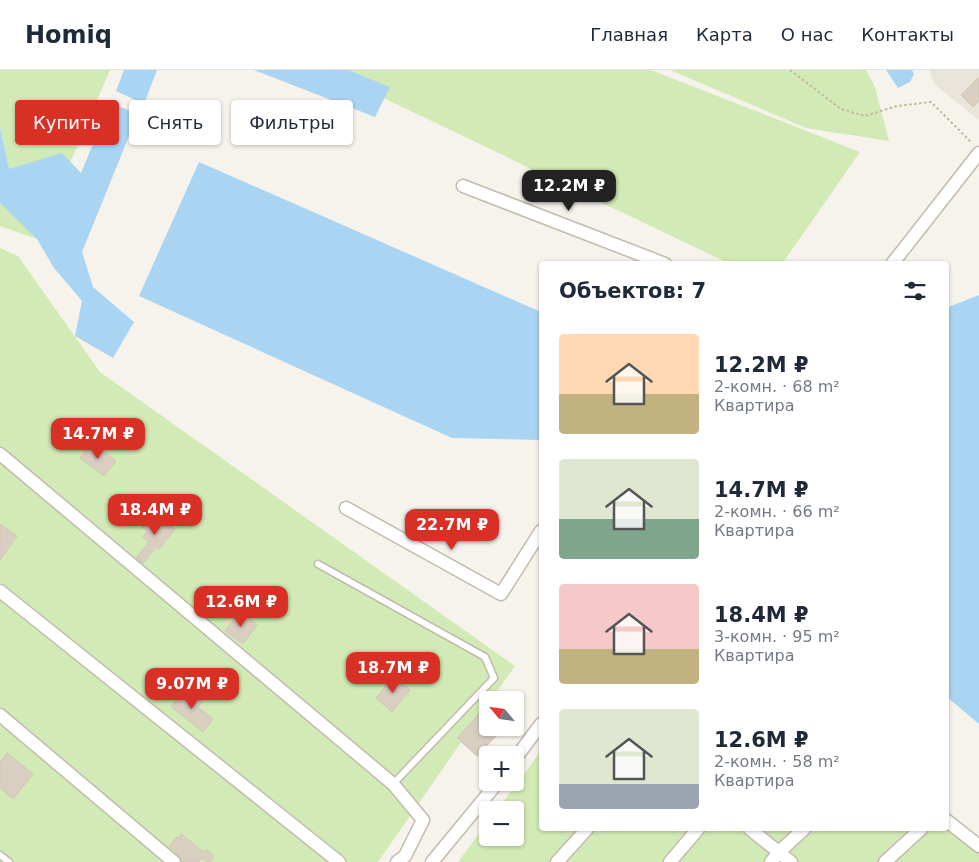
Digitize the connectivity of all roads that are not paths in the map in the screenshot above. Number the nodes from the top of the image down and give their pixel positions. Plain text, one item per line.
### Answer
1 (976, 148) edge
2 (463, 186) dead end
3 (657, 261) edge
4 (894, 261) edge
5 (0, 454) edge
6 (346, 508) dead end
7 (539, 534) edge
8 (318, 564) dead end
9 (0, 591) edge
10 (0, 714) edge
11 (539, 727) edge
12 (524, 747) edge
13 (393, 784) junction
14 (491, 791) edge
15 (949, 822) edge
16 (585, 831) edge
17 (696, 831) edge
18 (752, 831) edge
19 (802, 831) edge
20 (918, 831) edge
21 (979, 846) edge
22 (0, 855) edge
23 (775, 857) edge
24 (9, 862) edge
25 (174, 862) edge
26 (340, 862) edge
27 (398, 862) edge
28 (432, 862) edge
29 (557, 862) edge
30 (670, 862) edge
31 (790, 862) edge
32 (885, 862) edge

1 - 4 street
2 - 3 street
5 - 13 street
6 - 7 street
8 - 13 lane
9 - 26 street
10 - 25 street
11 - 12 street
13 - 27 street
14 - 28 street
15 - 21 street
16 - 29 street
17 - 30 street
18 - 23 street
19 - 23 street
20 - 32 street
22 - 24 lane
23 - 31 street

